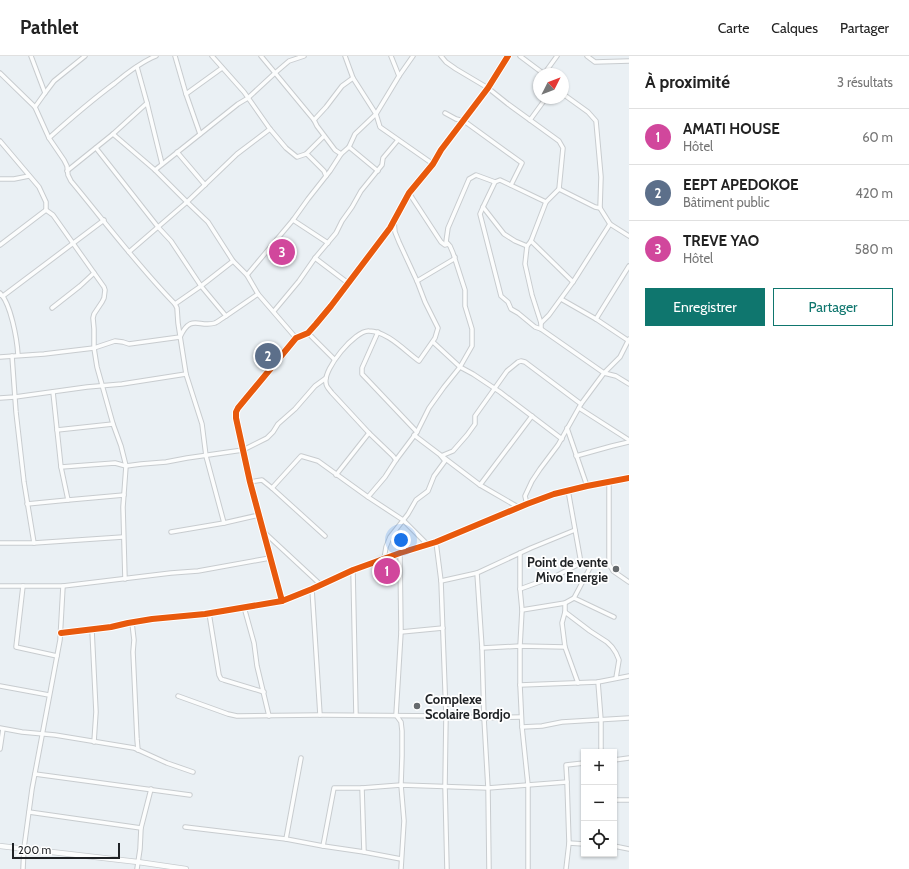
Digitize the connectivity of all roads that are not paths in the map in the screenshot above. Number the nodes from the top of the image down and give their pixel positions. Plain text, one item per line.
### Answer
1 (31, 56) edge
2 (85, 56) edge
3 (156, 56) edge
4 (175, 56) edge
5 (212, 56) edge
6 (261, 56) edge
7 (304, 56) edge
8 (345, 56) edge
9 (391, 56) edge
10 (413, 56) edge
11 (441, 56) edge
12 (508, 56) edge
13 (520, 56) edge
14 (557, 56) edge
15 (587, 56) edge
16 (629, 61) edge
17 (137, 67) junction
18 (222, 68) junction
19 (536, 68) edge
20 (548, 68) edge
21 (0, 73) edge
22 (275, 73) junction
23 (399, 76) junction
24 (353, 78) junction
25 (488, 88) junction
26 (45, 93) junction
27 (186, 94) junction
28 (248, 98) junction
29 (569, 98) edge
30 (147, 103) junction
31 (542, 104) edge
32 (35, 108) junction
33 (445, 113) dead end
34 (376, 114) junction
35 (314, 120) junction
36 (530, 120) junction
37 (464, 121) junction
38 (270, 130) junction
39 (113, 134) junction
40 (200, 134) junction
41 (324, 136) junction
42 (49, 138) junction
43 (398, 140) junction
44 (0, 141) edge
45 (349, 147) junction
46 (96, 148) junction
47 (177, 152) junction
48 (306, 154) junction
49 (342, 154) junction
50 (18, 163) junction
51 (162, 164) junction
52 (432, 164) junction
53 (155, 170) junction
54 (67, 171) junction
55 (378, 171) junction
56 (29, 176) junction
57 (326, 176) junction
58 (20, 178) junction
59 (0, 179) edge
60 (495, 182) junction
61 (205, 185) junction
62 (511, 185) junction
63 (559, 188) junction
64 (409, 194) junction
65 (187, 202) junction
66 (546, 202) junction
67 (483, 207) junction
68 (600, 208) junction
69 (46, 210) junction
70 (104, 220) junction
71 (293, 220) junction
72 (394, 221) junction
73 (610, 224) junction
74 (158, 227) junction
75 (629, 236) edge
76 (446, 242) junction
77 (531, 242) junction
78 (328, 243) junction
79 (73, 244) junction
80 (0, 245) edge
81 (527, 246) junction
82 (129, 252) junction
83 (455, 257) junction
84 (315, 258) junction
85 (233, 261) junction
86 (629, 266) edge
87 (94, 273) junction
88 (247, 275) junction
89 (417, 281) junction
90 (573, 282) junction
91 (348, 283) junction
92 (201, 286) junction
93 (258, 294) junction
94 (1, 295) edge
95 (561, 299) junction
96 (175, 304) junction
97 (52, 308) dead end
98 (274, 311) junction
99 (226, 316) junction
100 (596, 319) junction
101 (541, 323) junction
102 (541, 329) junction
103 (378, 332) junction
104 (308, 333) junction
105 (180, 337) junction
106 (296, 338) junction
107 (629, 341) edge
108 (433, 342) junction
109 (94, 348) junction
110 (18, 355) junction
111 (12, 356) junction
112 (0, 357) edge
113 (334, 359) junction
114 (460, 367) junction
115 (604, 373) junction
116 (186, 374) junction
117 (326, 378) junction
118 (629, 384) edge
119 (102, 386) junction
120 (494, 388) junction
121 (53, 392) junction
122 (15, 397) junction
123 (0, 398) edge
124 (581, 404) junction
125 (579, 408) junction
126 (532, 416) junction
127 (113, 424) junction
128 (567, 428) junction
129 (58, 430) junction
130 (369, 433) junction
131 (415, 434) junction
132 (562, 439) junction
133 (629, 441) edge
134 (243, 450) junction
135 (206, 456) junction
136 (441, 456) junction
137 (576, 456) junction
138 (396, 460) junction
139 (126, 466) junction
140 (61, 467) junction
141 (336, 475) junction
142 (629, 478) edge
143 (250, 482) junction
144 (609, 482) junction
145 (480, 484) junction
146 (587, 486) junction
147 (272, 488) junction
148 (568, 490) junction
149 (124, 495) junction
150 (368, 498) junction
151 (68, 500) junction
152 (27, 504) junction
153 (527, 504) junction
154 (518, 507) junction
155 (259, 515) junction
156 (403, 520) junction
157 (224, 523) junction
158 (575, 530) junction
159 (171, 532) dead end
160 (264, 533) junction
161 (326, 536) dead end
162 (124, 537) junction
163 (436, 542) junction
164 (0, 543) edge
165 (34, 543) junction
166 (428, 545) junction
167 (400, 553) junction
168 (520, 553) junction
169 (270, 558) junction
170 (384, 559) junction
171 (581, 563) junction
172 (592, 564) junction
173 (609, 564) junction
174 (353, 570) junction
175 (477, 573) junction
176 (125, 579) junction
177 (442, 581) junction
178 (629, 582) edge
179 (321, 585) junction
180 (0, 586) edge
181 (23, 586) junction
182 (64, 586) junction
183 (312, 589) junction
184 (520, 589) junction
185 (574, 598) junction
186 (282, 601) junction
187 (565, 603) junction
188 (244, 607) junction
189 (522, 610) junction
190 (565, 612) junction
191 (209, 613) junction
192 (614, 617) dead end
193 (132, 623) junction
194 (443, 628) junction
195 (92, 630) junction
196 (401, 632) junction
197 (60, 633) junction
198 (520, 646) junction
199 (566, 647) junction
200 (482, 648) junction
201 (57, 656) junction
202 (629, 676) edge
203 (616, 678) junction
204 (578, 682) junction
205 (598, 682) junction
206 (520, 685) junction
207 (0, 686) edge
208 (264, 692) junction
209 (49, 695) junction
210 (178, 696) dead end
211 (320, 715) junction
212 (356, 715) junction
213 (396, 715) junction
214 (270, 716) junction
215 (446, 716) junction
216 (521, 717) junction
217 (484, 718) junction
218 (629, 718) edge
219 (601, 720) junction
220 (522, 727) junction
221 (2, 728) edge
222 (42, 735) junction
223 (94, 742) junction
224 (0, 749) edge
225 (601, 749) edge
226 (138, 750) junction
227 (301, 758) dead end
228 (629, 758) edge
229 (617, 760) edge
230 (581, 764) edge
231 (194, 772) dead end
232 (35, 774) junction
233 (567, 782) junction
234 (401, 785) junction
235 (528, 785) junction
236 (445, 786) junction
237 (362, 788) junction
238 (488, 788) junction
239 (151, 789) junction
240 (190, 795) dead end
241 (617, 800) edge
242 (629, 800) edge
243 (29, 812) junction
244 (185, 827) dead end
245 (141, 828) junction
246 (286, 838) junction
247 (569, 843) junction
248 (581, 844) edge
249 (0, 846) edge
250 (323, 846) junction
251 (617, 846) edge
252 (24, 848) junction
253 (629, 848) edge
254 (364, 852) junction
255 (401, 859) junction
256 (138, 862) junction
257 (23, 869) edge
258 (137, 869) edge
259 (186, 869) edge
260 (401, 869) edge
261 (447, 869) edge
262 (489, 869) edge
263 (528, 869) edge
264 (566, 869) edge

1 - 26 street
2 - 26 street
3 - 17 street
4 - 27 street
5 - 18 street
6 - 22 street
7 - 22 street
8 - 24 street
9 - 23 street
10 - 23 street
11 - 25 street
12 - 25 street
13 - 19 street
14 - 20 street
15 - 16 street
17 - 30 street
17 - 42 street
18 - 27 street
18 - 28 street
21 - 32 street
22 - 28 street
22 - 35 street
23 - 34 street
24 - 34 street
24 - 35 street
25 - 36 street
25 - 37 street
26 - 32 street
27 - 40 street
28 - 38 street
28 - 40 street
29 - 68 street
30 - 39 street
30 - 51 street
31 - 36 street
32 - 42 street
33 - 37 street
34 - 43 street
34 - 45 street
35 - 41 street
36 - 63 street
37 - 52 street
37 - 62 street
38 - 48 street
38 - 61 street
39 - 46 street
39 - 53 street
40 - 47 street
41 - 48 street
41 - 49 street
42 - 54 street
43 - 52 street
43 - 55 street
44 - 50 street
45 - 49 street
45 - 55 street
46 - 54 street
46 - 74 street
47 - 51 street
47 - 61 street
48 - 57 street
49 - 57 street
50 - 56 street
50 - 58 street
51 - 53 street
52 - 64 street
53 - 65 street
54 - 70 street
55 - 78 street
56 - 58 street
56 - 69 street
57 - 71 street
58 - 59 street
60 - 62 street
60 - 67 street
60 - 76 street
61 - 65 street
62 - 66 street
63 - 66 street
63 - 68 street
64 - 72 street
64 - 76 street
65 - 74 street
65 - 85 street
66 - 77 street
67 - 81 street
67 - 102 street
68 - 73 street
69 - 79 street
69 - 80 street
70 - 79 street
70 - 82 street
71 - 78 street
71 - 88 street
72 - 89 street
72 - 91 street
73 - 75 street
73 - 90 street
74 - 82 street
74 - 92 street
76 - 83 street
77 - 81 street
77 - 90 street
78 - 84 street
79 - 87 street
79 - 94 street
81 - 101 street
82 - 96 street
83 - 89 street
83 - 114 street
84 - 91 street
84 - 98 street
85 - 88 street
85 - 92 street
86 - 100 street
87 - 97 street
87 - 109 street
88 - 93 street
89 - 108 street
90 - 95 street
91 - 104 street
92 - 96 street
92 - 99 street
93 - 98 street
93 - 99 street
94 - 110 street
95 - 100 street
95 - 101 street
96 - 105 street
98 - 106 street
99 - 105 street
100 - 107 street
101 - 102 street
102 - 115 street
103 - 108 street
103 - 113 street
103 - 131 street
104 - 106 street
104 - 113 street
105 - 109 street
105 - 116 street
106 - 134 street
107 - 115 street
108 - 114 street
109 - 110 street
109 - 119 street
110 - 111 street
111 - 112 street
111 - 122 street
113 - 117 street
114 - 120 street
114 - 131 street
115 - 118 street
115 - 124 street
116 - 119 street
116 - 135 street
117 - 130 street
117 - 134 street
119 - 121 street
119 - 127 street
120 - 124 street
120 - 126 street
120 - 136 street
121 - 122 street
121 - 129 street
122 - 123 street
122 - 152 street
124 - 125 street
125 - 128 street
125 - 133 street
126 - 132 street
126 - 145 street
127 - 129 street
127 - 139 street
128 - 132 street
128 - 137 street
129 - 140 street
130 - 138 street
130 - 141 street
131 - 136 street
131 - 138 street
132 - 153 street
133 - 137 street
134 - 135 street
134 - 143 street
135 - 139 street
135 - 157 street
136 - 145 street
136 - 156 street
137 - 146 street
138 - 150 street
139 - 140 street
139 - 149 street
140 - 151 street
141 - 147 street
141 - 150 street
142 - 144 street
143 - 147 street
143 - 155 street
144 - 146 street
144 - 173 street
145 - 154 street
146 - 148 street
147 - 161 street
148 - 153 street
148 - 158 street
149 - 151 street
149 - 162 street
150 - 156 street
151 - 152 street
152 - 165 street
153 - 154 street
154 - 163 street
155 - 157 street
155 - 160 street
156 - 166 street
156 - 170 street
157 - 159 street
158 - 168 street
158 - 171 street
160 - 169 street
160 - 179 street
162 - 165 street
162 - 176 street
163 - 166 street
163 - 177 street
164 - 165 street
166 - 167 street
167 - 170 street
167 - 196 street
168 - 175 street
168 - 184 street
169 - 176 street
169 - 186 street
170 - 174 street
171 - 172 street
171 - 184 street
172 - 173 street
172 - 185 street
173 - 178 street
174 - 179 street
174 - 212 street
175 - 177 street
175 - 200 street
176 - 182 street
177 - 194 street
179 - 183 street
180 - 181 street
181 - 182 street
181 - 201 street
182 - 197 street
183 - 186 street
183 - 211 street
184 - 189 street
185 - 187 street
185 - 192 street
186 - 188 street
187 - 189 street
187 - 190 street
188 - 191 street
188 - 208 street
189 - 198 street
190 - 199 street
190 - 203 street
191 - 193 street
191 - 208 street
193 - 195 street
193 - 226 street
194 - 196 street
194 - 215 street
195 - 197 street
195 - 223 street
196 - 213 street
197 - 201 street
198 - 199 street
198 - 200 street
198 - 206 street
199 - 204 street
200 - 217 street
201 - 209 street
202 - 203 street
203 - 205 street
204 - 205 street
204 - 206 street
205 - 219 street
206 - 216 street
207 - 209 street
208 - 214 street
209 - 222 street
210 - 214 street
211 - 212 street
211 - 214 street
212 - 213 street
213 - 215 street
213 - 234 street
215 - 217 street
215 - 236 street
216 - 217 street
216 - 220 street
217 - 238 street
218 - 219 street
219 - 220 street
219 - 225 street
220 - 235 street
221 - 222 street
221 - 224 street
222 - 223 street
222 - 232 street
223 - 226 street
226 - 231 street
227 - 246 street
228 - 229 street
230 - 233 street
232 - 239 street
232 - 243 street
233 - 235 street
233 - 247 street
234 - 236 street
234 - 237 street
234 - 255 street
235 - 238 street
235 - 263 street
236 - 238 street
236 - 261 street
237 - 250 street
237 - 254 street
238 - 262 street
239 - 240 street
239 - 245 street
241 - 242 street
243 - 245 street
243 - 252 street
244 - 246 street
245 - 256 street
246 - 250 street
247 - 248 street
247 - 264 street
249 - 252 street
250 - 254 street
251 - 253 street
252 - 256 street
252 - 257 street
254 - 255 street
255 - 260 street
256 - 258 street
256 - 259 street

